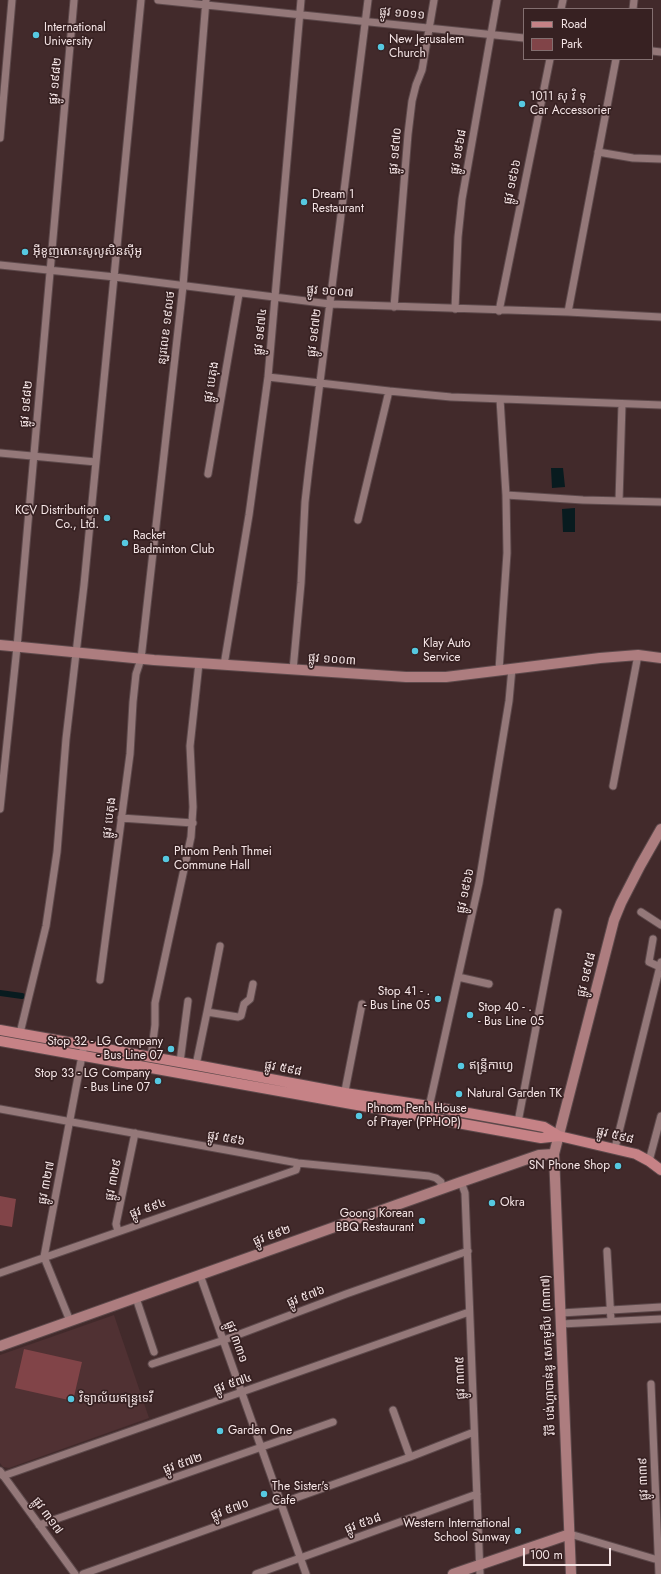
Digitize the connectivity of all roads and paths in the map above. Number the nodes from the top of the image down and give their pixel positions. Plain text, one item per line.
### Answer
1 (12, 0) edge
2 (74, 0) edge
3 (141, 0) edge
4 (158, 0) edge
5 (301, 0) edge
6 (368, 0) edge
7 (434, 0) edge
8 (497, 0) edge
9 (206, 3) edge
10 (300, 14) junction
11 (364, 22) junction
12 (429, 28) junction
13 (490, 34) junction
14 (523, 38) edge
15 (550, 60) edge
16 (616, 60) edge
17 (0, 138) edge
18 (598, 152) junction
19 (661, 159) edge
20 (0, 265) edge
21 (50, 270) junction
22 (115, 277) junction
23 (183, 286) junction
24 (239, 294) junction
25 (276, 298) junction
26 (330, 304) junction
27 (394, 307) junction
28 (455, 309) junction
29 (498, 310) junction
30 (568, 312) junction
31 (661, 317) edge
32 (268, 377) junction
33 (320, 382) junction
34 (389, 392) junction
35 (500, 399) junction
36 (622, 404) junction
37 (661, 405) edge
38 (0, 453) edge
39 (34, 456) junction
40 (96, 462) junction
41 (208, 474) dead end
42 (506, 495) junction
43 (618, 501) junction
44 (661, 502) edge
45 (358, 520) dead end
46 (0, 645) edge
47 (16, 647) junction
48 (77, 652) junction
49 (638, 655) junction
50 (661, 658) edge
51 (141, 659) junction
52 (199, 663) junction
53 (224, 665) junction
54 (512, 668) junction
55 (293, 670) junction
56 (499, 670) junction
57 (613, 786) dead end
58 (0, 809) edge
59 (121, 818) junction
60 (193, 823) junction
61 (661, 829) edge
62 (558, 912) dead end
63 (641, 912) dead end
64 (661, 925) edge
65 (653, 939) dead end
66 (220, 946) dead end
67 (660, 964) edge
68 (458, 977) junction
69 (100, 980) dead end
70 (254, 984) dead end
71 (490, 984) dead end
72 (188, 1001) dead end
73 (362, 1004) dead end
74 (207, 1012) junction
75 (0, 1030) edge
76 (20, 1033) junction
77 (0, 1041) edge
78 (83, 1050) junction
79 (151, 1057) junction
80 (180, 1062) junction
81 (196, 1064) junction
82 (344, 1097) junction
83 (429, 1106) junction
84 (0, 1109) edge
85 (427, 1116) junction
86 (661, 1116) edge
87 (69, 1122) junction
88 (518, 1122) junction
89 (135, 1133) junction
90 (559, 1136) junction
91 (615, 1148) junction
92 (554, 1154) junction
93 (649, 1161) junction
94 (298, 1163) junction
95 (661, 1170) edge
96 (461, 1182) junction
97 (442, 1189) junction
98 (118, 1231) junction
99 (607, 1251) dead end
100 (468, 1252) junction
101 (44, 1257) junction
102 (0, 1273) edge
103 (200, 1275) junction
104 (136, 1298) junction
105 (661, 1307) edge
106 (611, 1310) junction
107 (469, 1312) junction
108 (560, 1312) junction
109 (661, 1319) edge
110 (70, 1321) junction
111 (612, 1321) junction
112 (561, 1324) junction
113 (224, 1340) junction
114 (0, 1346) edge
115 (154, 1352) dead end
116 (152, 1364) dead end
117 (651, 1384) dead end
118 (242, 1392) junction
119 (393, 1410) dead end
120 (333, 1422) dead end
121 (474, 1432) junction
122 (262, 1448) junction
123 (410, 1457) junction
124 (2, 1474) edge
125 (477, 1494) junction
126 (281, 1503) junction
127 (39, 1525) junction
128 (570, 1534) junction
129 (301, 1558) junction
130 (658, 1560) junction
131 (479, 1569) edge
132 (75, 1574) edge
133 (83, 1574) edge
134 (256, 1574) edge
135 (306, 1574) edge
136 (453, 1574) edge
137 (572, 1574) edge
138 (659, 1574) edge

1 - 17 street
2 - 21 street, ផ្លូវ ១៩៨២
3 - 22 street
4 - 9 street, ផ្លូវ ១០១១
5 - 10 street, ផ្លូវ ១៩៧៤
6 - 11 street, ផ្លូវ ១៩៧២
7 - 12 street, ផ្លូវ ១៩៧០
8 - 13 street, ផ្លូវ ១៩៦៨
9 - 10 street, ផ្លូវ ១០១១
9 - 23 street, ន្ឡរលេខ ១៩លថ
10 - 11 street, ផ្លូវ ១០១១
10 - 25 street, ផ្លូវ ១៩៧៤
11 - 12 street, ផ្លូវ ១០១១
11 - 26 street, ផ្លូវ ១៩៧២
12 - 13 street, ផ្លូវ ១០១១
12 - 27 street, ផ្លូវ ១៩៧០
13 - 14 street, ផ្លូវ ១០១១
13 - 28 street, ផ្លូវ ១៩៦៨
15 - 29 street, ផ្លូវ ១៩៦៦
16 - 18 street
18 - 19 street
18 - 30 street
20 - 21 street, ផ្លូវ ១០០៧
21 - 22 street, ផ្លូវ ១០០៧
21 - 39 street, ផ្លូវ ១៩៨២
22 - 23 street, ផ្លូវ ១០០៧
22 - 40 street
23 - 24 street, ផ្លូវ ១០០៧
23 - 51 street, ន្ឡរលេខ ១៩លថ
24 - 25 street, ផ្លូវ ១០០៧
24 - 41 street, ផ្លូវ បេតុង
25 - 26 street, ផ្លូវ ១០០៧
25 - 32 street, ផ្លូវ ១៩៧៤
26 - 27 street, ផ្លូវ ១០០៧
26 - 33 street, ផ្លូវ ១៩៧២
27 - 28 street, ផ្លូវ ១០០៧
28 - 29 street, ផ្លូវ ១០០៧
29 - 30 street, ផ្លូវ ១០០៧
30 - 31 street, ផ្លូវ ១០០៧
32 - 33 street
32 - 53 street, ផ្លូវ ១៩៧៤
33 - 34 street
33 - 55 street, ផ្លូវ ១៩៧២
34 - 35 street
34 - 45 street
35 - 36 street
35 - 42 street
36 - 37 street
36 - 43 street
38 - 39 street
39 - 40 street
39 - 47 street, ផ្លូវ ១៩៨២
40 - 48 street
42 - 43 street
42 - 56 street
43 - 44 street
46 - 47 street, ផ្លូវ ១០០៣
47 - 48 street, ផ្លូវ ១០០៣
47 - 58 street, ផ្លូវ ១៩៨២
48 - 51 street, ផ្លូវ ១០០៣
48 - 76 street
49 - 50 street, ផ្លូវ ១០០៣
49 - 54 street, ផ្លូវ ១០០៣
49 - 57 street
51 - 52 street, ផ្លូវ ១០០៣
51 - 59 street, ផ្លូវ បេតុង
52 - 53 street, ផ្លូវ ១០០៣
52 - 60 street
53 - 55 street, ផ្លូវ ១០០៣
54 - 56 street, ផ្លូវ ១០០៣
54 - 68 street, ផ្លូវ ១៩៦៦
55 - 56 street, ផ្លូវ ១០០៣
59 - 60 street
59 - 69 street, ផ្លូវ បេតុង
60 - 79 street
61 - 90 street, ផ្លូវ ១៩៥៨
62 - 88 street
63 - 64 street
65 - 67 street
66 - 74 street
67 - 91 street
68 - 71 street
68 - 83 street, ផ្លូវ ១៩៦៦
70 - 74 street
72 - 80 street
73 - 82 street
74 - 81 street
75 - 76 main road, ផ្លូវ ៥៩៨
76 - 78 main road, ផ្លូវ ៥៩៨
77 - 78 main road, ផ្លូវ ៥៩៨
78 - 79 main road, ផ្លូវ ៥៩៨
78 - 82 main road, ផ្លូវ ៥៩៨
78 - 87 street, ផ្លូវ ៣២៧
79 - 80 main road, ផ្លូវ ៥៩៨
80 - 81 main road, ផ្លូវ ៥៩៨
81 - 82 main road, ផ្លូវ ៥៩៨
82 - 83 main road, ផ្លូវ ៥៩៨
82 - 85 main road, ផ្លូវ ៥៩៨
83 - 85 street, ផ្លូវ ១៩៦៦
83 - 88 main road, ផ្លូវ ៥៩៨
84 - 87 street, ផ្លូវ ៥៩៦
85 - 90 main road, ផ្លូវ ៥៩៨
86 - 93 street
87 - 89 street, ផ្លូវ ៥៩៦
87 - 101 street, ផ្លូវ ៣២៧
88 - 90 main road, ផ្លូវ ៥៩៨
89 - 94 street, ផ្លូវ ៥៩៦
89 - 98 street, ផ្លូវ ៣២៩
90 - 91 main road, ផ្លូវ ៥៩៨
90 - 92 street, វិថី បង់ហ្គាបាន់ឌូ សេកមូជីប (៣៣៧)
91 - 93 main road, ផ្លូវ ៥៩៨
92 - 96 street, ផ្លូវ ៥៩២
92 - 108 street, វិថី បង់ហ្គាបាន់ឌូ សេកមូជីប (៣៣៧)
93 - 95 main road, ផ្លូវ ៥៩៨
94 - 97 street, ផ្លូវ ៥៩៦
94 - 98 street, ផ្លូវ ៥៩៤
96 - 97 street, ផ្លូវ ៥៩២
96 - 100 street, ផ្លូវ ៣៣៥
97 - 103 street, ផ្លូវ ៥៩២
98 - 101 street, ផ្លូវ ៥៩៤
99 - 106 street
100 - 107 street, ផ្លូវ ៣៣៥
100 - 113 street, ផ្លូវ ៥៧៦
101 - 102 street, ផ្លូវ ៥៩៤
101 - 110 street
103 - 104 street, ផ្លូវ ៥៩២
103 - 113 street, ផ្លូវ ៣៣១
104 - 110 street, ផ្លូវ ៥៩២
104 - 115 street
105 - 106 street
106 - 108 street
106 - 111 street
107 - 118 street, ផ្លូវ ៥៧៤
107 - 121 street, ផ្លូវ ៣៣៥
108 - 112 street, វិថី បង់ហ្គាបាន់ឌូ សេកមូជីប (៣៣៧)
109 - 111 street
110 - 114 street, ផ្លូវ ៥៩២
111 - 112 street
112 - 128 street, វិថី បង់ហ្គាបាន់ឌូ សេកមូជីប (៣៣៧)
113 - 116 street, ផ្លូវ ៥៧៦
113 - 118 street, ផ្លូវ ៣៣១
117 - 130 street, ផ្លូវ ៣៣៩
118 - 122 street, ផ្លូវ ៣៣១
118 - 124 street, ផ្លូវ ៥៧៤
119 - 123 street
120 - 122 street, ផ្លូវ ៥៧២
121 - 123 street, ផ្លូវ ៥៧០
121 - 125 street, ផ្លូវ ៣៣៥
122 - 126 street, ផ្លូវ ៣៣១
122 - 127 street, ផ្លូវ ៥៧២
123 - 126 street, ផ្លូវ ៥៧០
124 - 127 street, ផ្លូវ ៣១៧
125 - 129 street, ផ្លូវ ៥៦៨
125 - 131 street, ផ្លូវ ៣៣៥
126 - 129 street, ផ្លូវ ៣៣១
126 - 133 street, ផ្លូវ ៥៧០
127 - 132 street, ផ្លូវ ៣១៧
128 - 130 street
128 - 131 street
128 - 137 street, វិថី បង់ហ្គាបាន់ឌូ សេកមូជីប (៣៣៧)
129 - 134 street, ផ្លូវ ៥៦៨
129 - 135 street, ផ្លូវ ៣៣១
130 - 138 street, ផ្លូវ ៣៣៩
131 - 136 street

